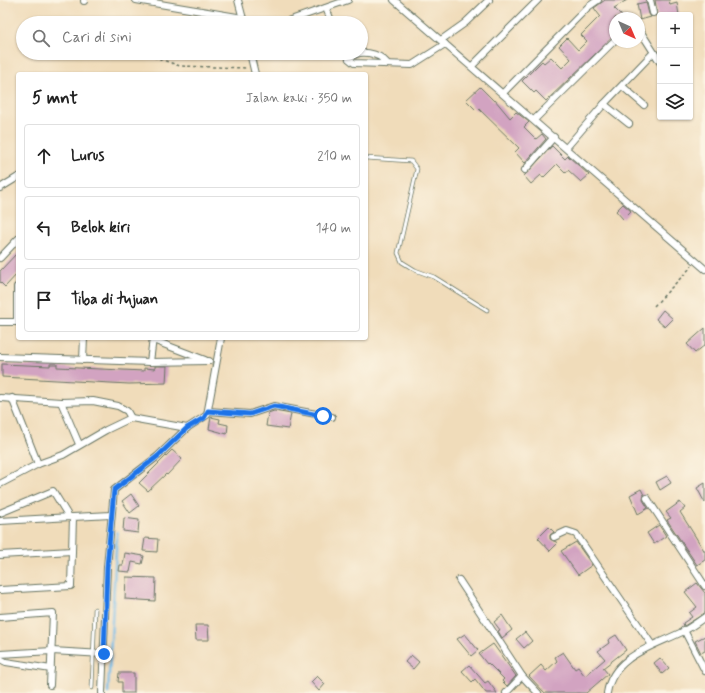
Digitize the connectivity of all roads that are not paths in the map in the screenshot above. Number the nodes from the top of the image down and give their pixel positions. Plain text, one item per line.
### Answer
1 (136, 0) edge
2 (238, 0) edge
3 (348, 0) edge
4 (394, 0) edge
5 (489, 0) edge
6 (538, 0) edge
7 (598, 0) edge
8 (650, 0) edge
9 (326, 8) junction
10 (653, 13) dead end
11 (222, 16) edge
12 (242, 16) edge
13 (303, 16) edge
14 (329, 16) edge
15 (645, 39) edge
16 (443, 42) junction
17 (609, 46) edge
18 (368, 53) edge
19 (653, 53) junction
20 (657, 58) edge
21 (252, 60) edge
22 (350, 60) edge
23 (387, 63) junction
24 (472, 66) junction
25 (254, 71) edge
26 (622, 86) junction
27 (502, 93) junction
28 (604, 104) junction
29 (644, 105) dead end
30 (534, 120) junction
31 (629, 124) dead end
32 (554, 137) junction
33 (566, 148) junction
34 (368, 158) edge
35 (525, 170) dead end
36 (16, 178) edge
37 (0, 188) edge
38 (16, 241) edge
39 (0, 258) edge
40 (705, 269) edge
41 (487, 310) dead end
42 (0, 322) edge
43 (16, 322) edge
44 (84, 340) edge
45 (153, 340) edge
46 (156, 340) edge
47 (221, 340) edge
48 (0, 357) edge
49 (83, 360) junction
50 (209, 361) junction
51 (150, 362) junction
52 (216, 362) junction
53 (0, 398) edge
54 (12, 398) junction
55 (61, 402) junction
56 (208, 411) junction
57 (332, 417) dead end
58 (131, 418) junction
59 (187, 428) junction
60 (78, 444) junction
61 (38, 464) junction
62 (0, 484) edge
63 (647, 498) dead end
64 (0, 513) edge
65 (111, 515) junction
66 (71, 517) junction
67 (0, 521) edge
68 (554, 537) dead end
69 (72, 551) junction
70 (0, 555) edge
71 (459, 580) dead end
72 (705, 586) edge
73 (0, 590) edge
74 (95, 609) dead end
75 (0, 617) edge
76 (705, 617) edge
77 (684, 630) junction
78 (652, 645) junction
79 (52, 651) junction
80 (0, 654) edge
81 (93, 654) junction
82 (104, 654) junction
83 (0, 659) edge
84 (51, 669) junction
85 (705, 671) edge
86 (522, 676) junction
87 (50, 685) dead end
88 (92, 688) dead end
89 (102, 693) edge
90 (506, 693) edge
91 (538, 693) edge
92 (607, 693) edge

1 - 11 street
2 - 12 street
3 - 9 street
4 - 16 street
5 - 16 street
6 - 24 street
7 - 27 street
8 - 10 street
9 - 13 street
9 - 14 street
15 - 19 street
16 - 23 street
16 - 24 street
17 - 30 street
18 - 23 street
19 - 20 street
19 - 26 street
21 - 25 street
22 - 23 street
24 - 27 street
26 - 28 street
26 - 29 street
27 - 30 street
28 - 31 street
28 - 33 street
30 - 32 street
32 - 33 street
32 - 35 street
33 - 40 street
34 - 41 lane
36 - 37 street
38 - 39 street
42 - 43 street
44 - 49 street
45 - 51 street
46 - 50 street
47 - 52 street
48 - 49 street
49 - 51 street
50 - 51 street
50 - 52 street
52 - 56 street
53 - 54 street
54 - 55 street
54 - 61 street
55 - 58 street
55 - 60 street
56 - 57 street
56 - 59 street
58 - 59 street
58 - 60 street
59 - 65 street
60 - 61 street
61 - 62 street
63 - 72 street
64 - 66 street
65 - 66 street
65 - 82 street
66 - 67 street
66 - 69 street
68 - 78 street
69 - 70 street
69 - 73 street
71 - 86 street
74 - 81 lane
75 - 79 street
76 - 77 street
77 - 78 street
77 - 85 street
78 - 92 street
79 - 80 street
79 - 81 street
79 - 84 street
81 - 82 street
81 - 88 lane
82 - 89 street
83 - 84 street
84 - 87 street
86 - 90 street
86 - 91 street

